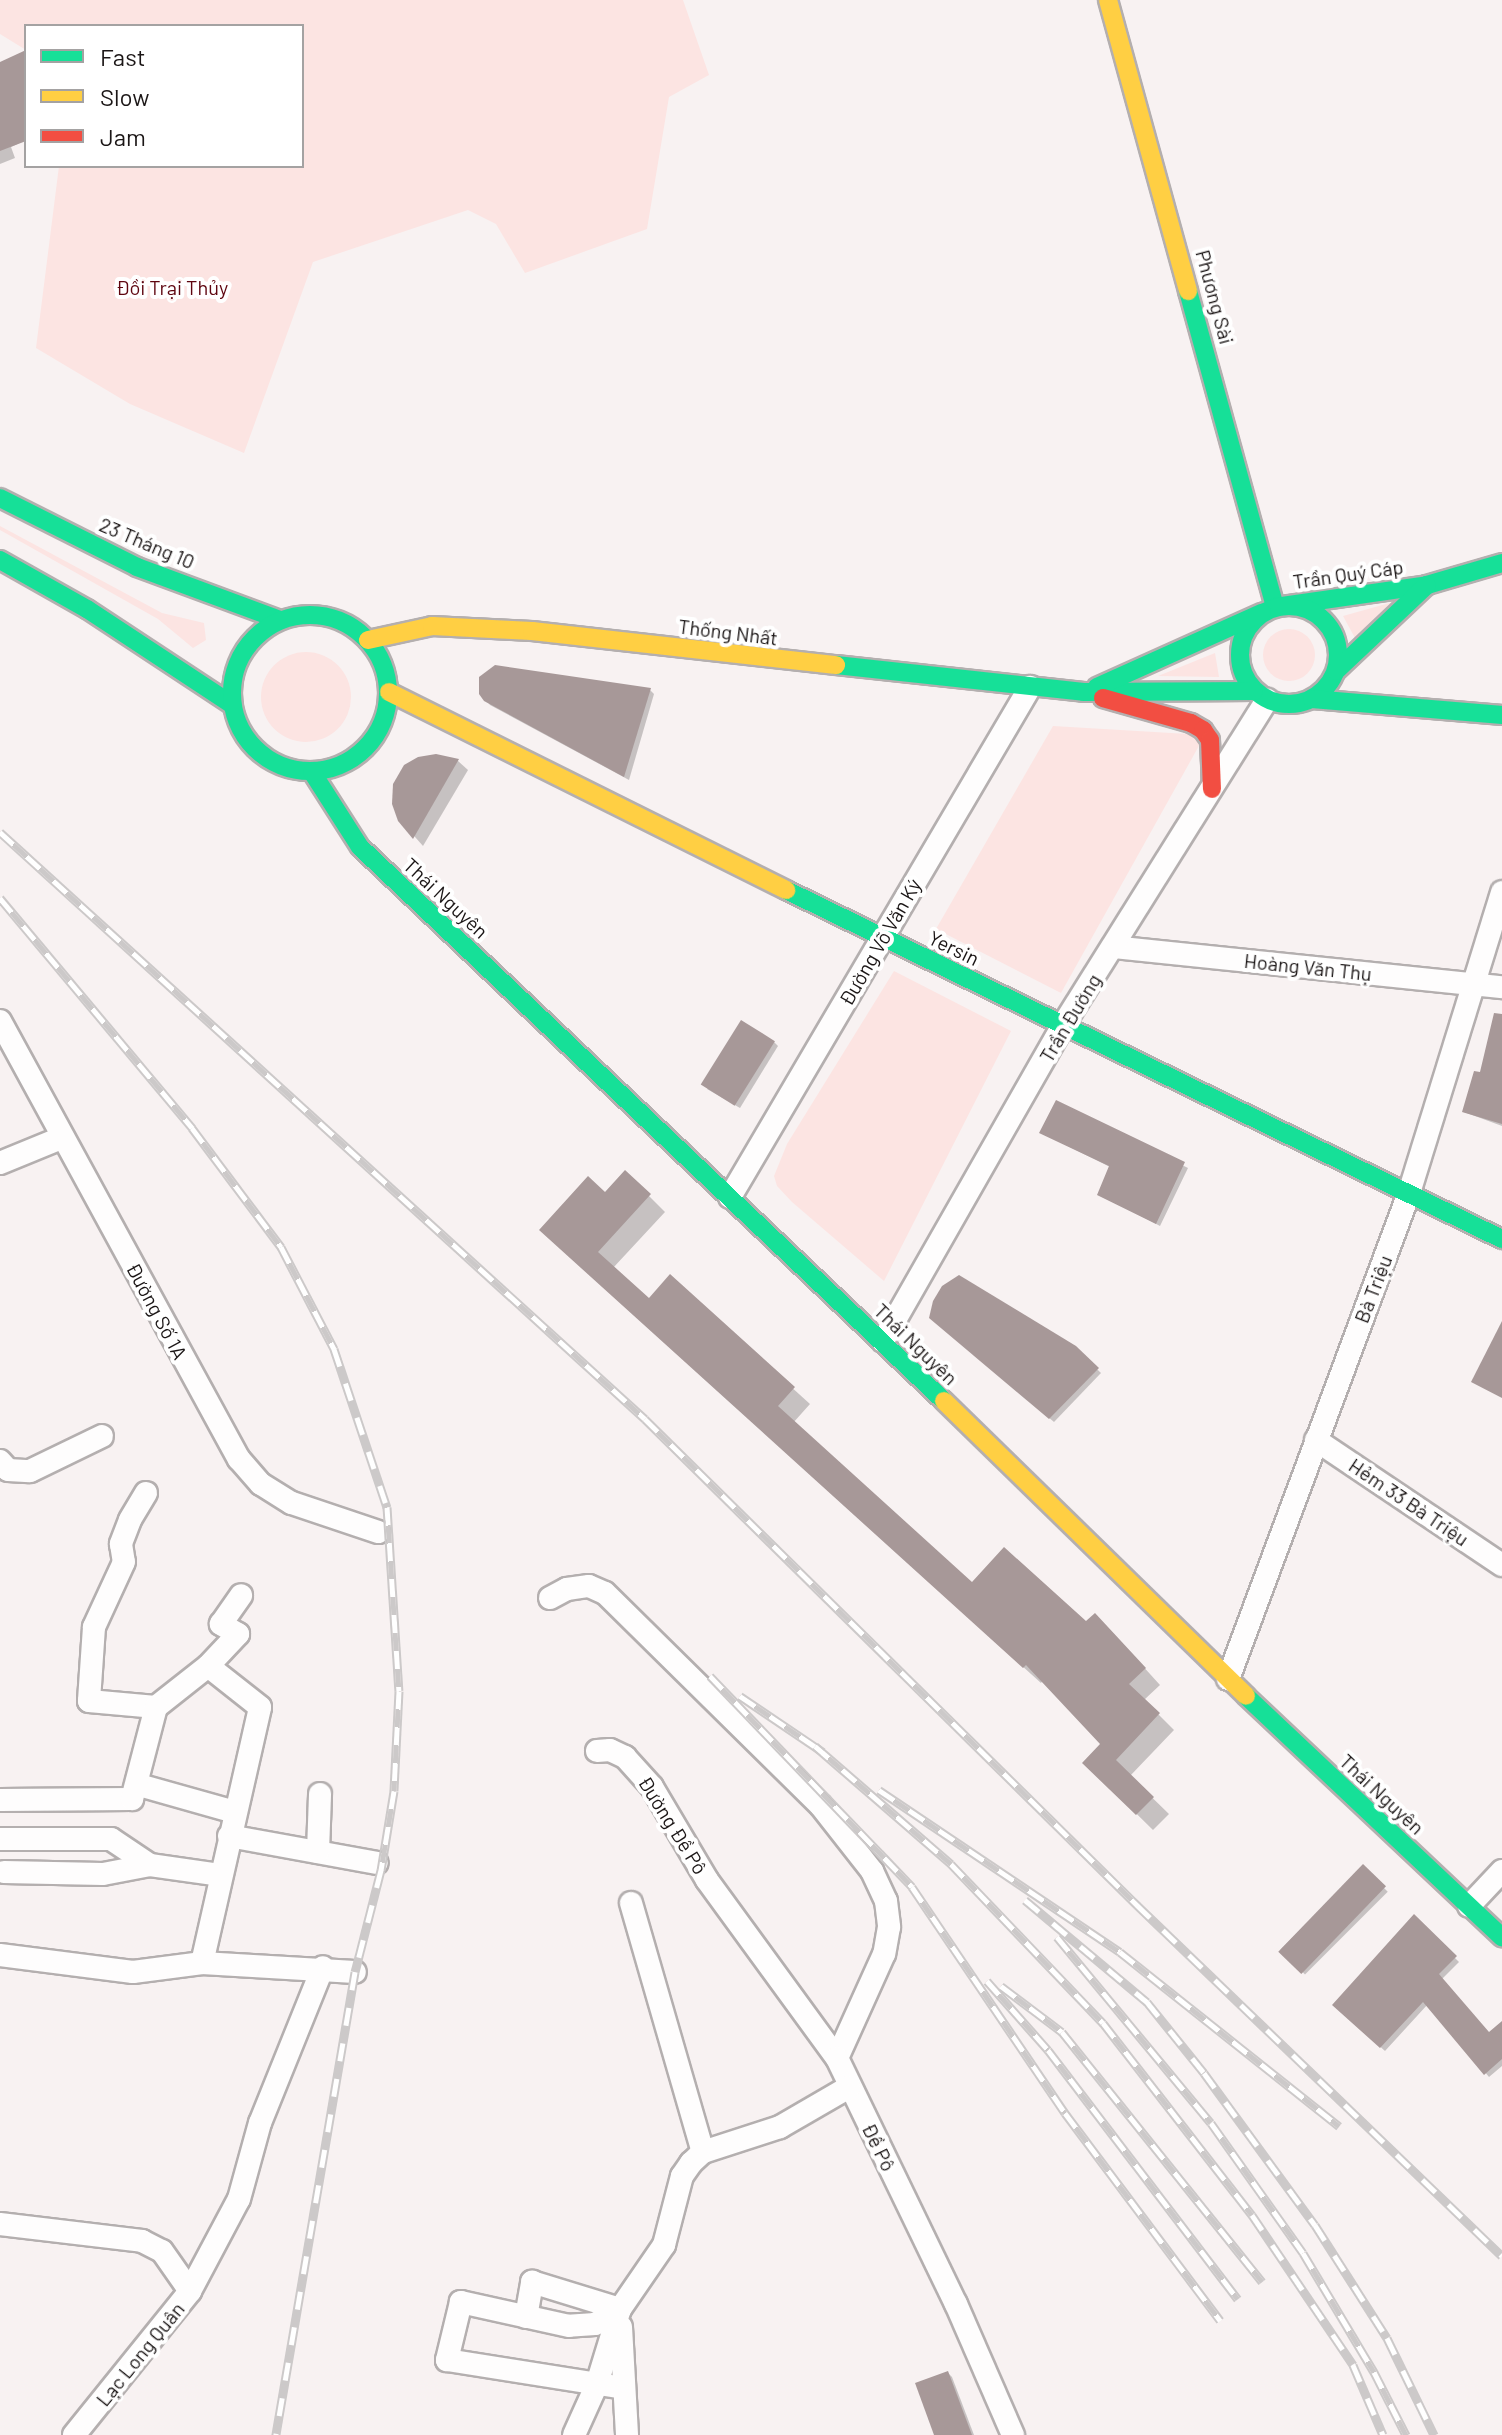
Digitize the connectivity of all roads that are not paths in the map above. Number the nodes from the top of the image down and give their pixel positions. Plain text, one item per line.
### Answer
1 (1108, 0) edge
2 (0, 498) edge
3 (0, 560) edge
4 (1502, 563) edge
5 (1427, 585) junction
6 (1269, 610) junction
7 (280, 620) junction
8 (368, 640) junction
9 (1350, 679) junction
10 (1030, 687) junction
11 (389, 692) junction
12 (1084, 692) junction
13 (1261, 696) junction
14 (1312, 699) junction
15 (231, 704) junction
16 (1405, 709) junction
17 (1502, 715) edge
18 (312, 772) junction
19 (1212, 789) junction
20 (1502, 892) edge
21 (882, 938) junction
22 (1113, 947) junction
23 (1474, 983) junction
24 (1502, 987) edge
25 (0, 1021) edge
26 (1063, 1025) junction
27 (61, 1138) junction
28 (0, 1163) edge
29 (1409, 1193) junction
30 (730, 1197) junction
31 (1502, 1239) edge
32 (883, 1341) junction
33 (102, 1436) dead end
34 (1316, 1440) junction
35 (0, 1461) edge
36 (146, 1493) dead end
37 (378, 1532) dead end
38 (1502, 1565) edge
39 (241, 1595) dead end
40 (550, 1598) dead end
41 (208, 1666) junction
42 (1228, 1679) junction
43 (156, 1707) junction
44 (597, 1751) dead end
45 (139, 1785) junction
46 (320, 1794) dead end
47 (0, 1800) edge
48 (235, 1812) junction
49 (229, 1836) junction
50 (0, 1839) edge
51 (318, 1852) junction
52 (377, 1863) dead end
53 (150, 1865) junction
54 (1502, 1871) edge
55 (4, 1872) dead end
56 (221, 1875) junction
57 (707, 1880) joint
58 (631, 1903) dead end
59 (1469, 1906) junction
60 (1502, 1937) edge
61 (0, 1955) edge
62 (202, 1963) junction
63 (323, 1967) junction
64 (355, 1972) dead end
65 (837, 2058) junction
66 (849, 2087) junction
67 (703, 2152) junction
68 (0, 2224) edge
69 (190, 2291) junction
70 (620, 2309) junction
71 (526, 2317) junction
72 (597, 2384) junction
73 (624, 2388) junction
74 (74, 2435) edge
75 (574, 2435) edge
76 (627, 2435) edge
77 (1013, 2435) edge

1 - 6 main road, Phương Sài
2 - 7 main road, 23 Tháng 10
3 - 15 main road
4 - 5 main road, Trần Quý Cáp
5 - 6 main road, Trần Quý Cáp
5 - 9 main road, Trần Quý Cáp
6 - 9 main road
6 - 12 main road, Thống Nhất
6 - 13 main road
7 - 8 main road
7 - 15 main road
8 - 10 main road, Thống Nhất
8 - 11 main road
9 - 14 main road
9 - 16 main road, Thống Nhất
10 - 12 main road, Thống Nhất
10 - 21 street, Đường Võ Văn Ký
11 - 18 main road
11 - 21 main road, Yersin
12 - 13 main road, Thống Nhất
12 - 19 main road
13 - 14 main road, Thống Nhất
13 - 19 street, Trần Đường
14 - 16 main road, Thống Nhất
15 - 18 main road
16 - 17 main road, Thống Nhất
18 - 30 main road, Thái Nguyên
19 - 22 street, Trần Đường
20 - 23 street, Bà Triệu
21 - 26 main road, Yersin
21 - 30 street, Đường Võ Văn Ký
22 - 23 street, Hoàng Văn Thụ
22 - 26 street, Trần Đường
23 - 24 street, Hoàng Văn Thụ
23 - 29 street, Bà Triệu
25 - 27 street, Đường Số 1A
26 - 29 main road, Yersin
26 - 32 street, Trần Đường
27 - 28 street
27 - 37 street, Đường Số 1A
29 - 31 main road, Yersin
29 - 34 street, Bà Triệu
30 - 32 main road, Thái Nguyên
32 - 42 main road, Thái Nguyên
33 - 35 street
34 - 38 street, Hẻm 33 Bà Triệu
34 - 42 street, Bà Triệu
36 - 43 street
39 - 41 street
40 - 65 street
41 - 43 street
41 - 48 street
42 - 59 main road, Thái Nguyên
43 - 45 street
44 - 57 street, Đường Đề Pô
45 - 47 street
45 - 48 street
46 - 51 street
48 - 49 street
49 - 51 street
49 - 56 street
50 - 53 street
51 - 52 street
53 - 55 street
53 - 56 street
54 - 59 street
56 - 62 street
57 - 65 street, Đề Pô
58 - 67 street
59 - 60 main road, Thái Nguyên
61 - 62 street
62 - 63 street
63 - 64 street
63 - 69 street
65 - 66 street, Đề Pô
66 - 67 street
66 - 77 street, Đề Pô
67 - 70 street
68 - 69 street, Lạc Long Quân
69 - 74 street, Lạc Long Quân
70 - 71 street
70 - 71 street
70 - 72 street
70 - 73 street
71 - 72 street
72 - 73 street
72 - 75 street
73 - 76 street

